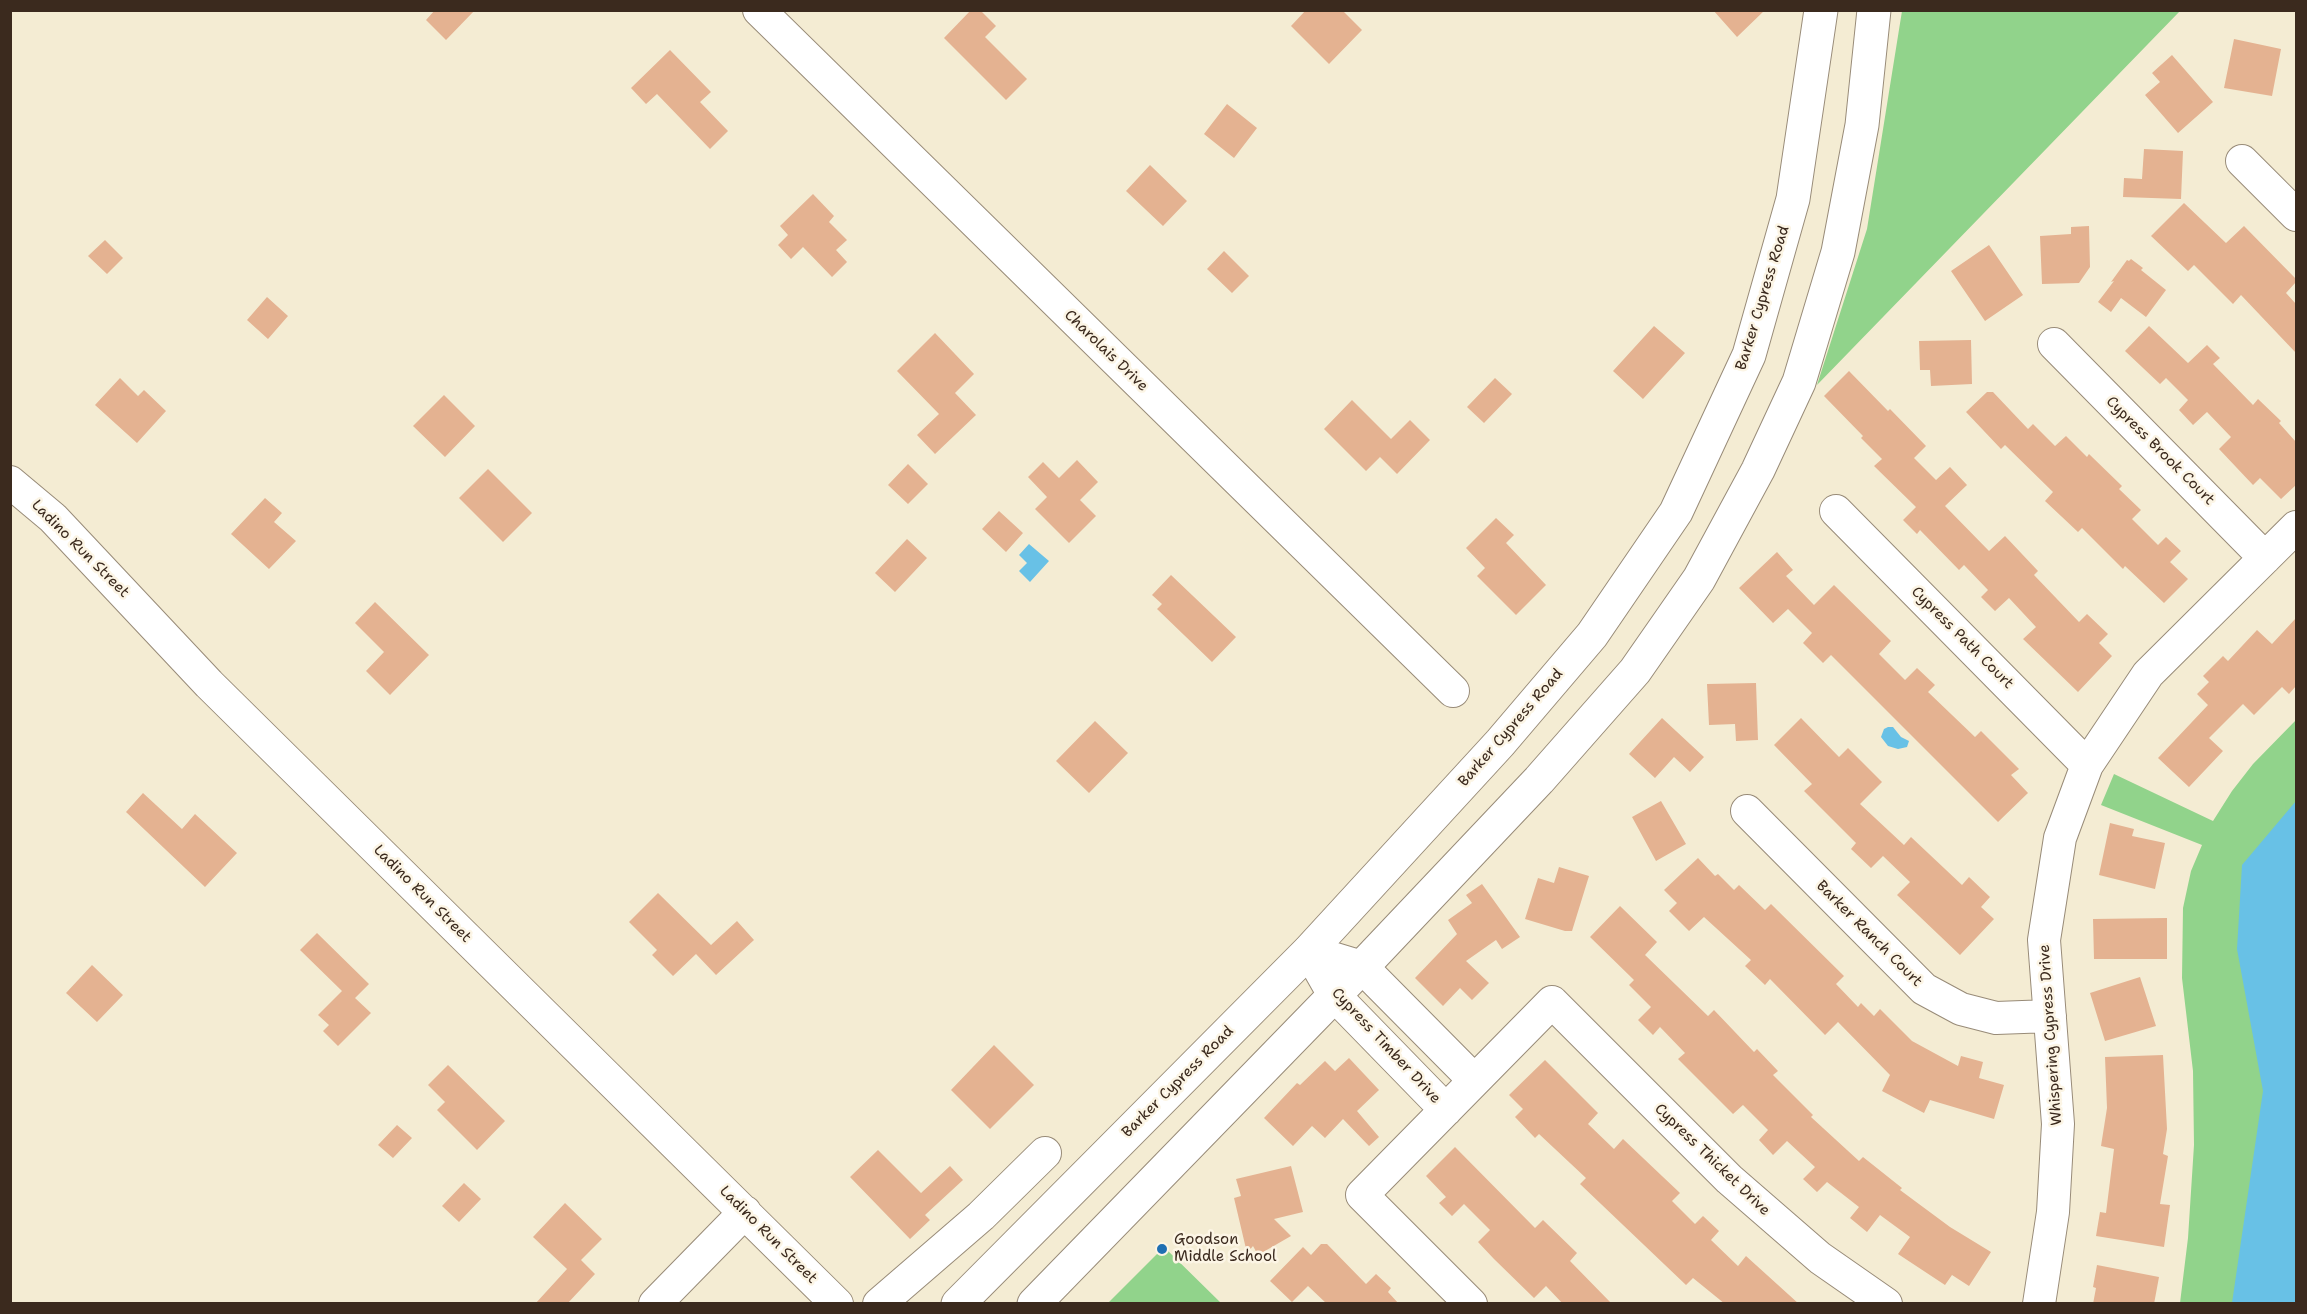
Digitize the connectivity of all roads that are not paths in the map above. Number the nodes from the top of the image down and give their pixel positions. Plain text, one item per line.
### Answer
1 (759, 10) edge
2 (1821, 10) edge
3 (1875, 10) edge
4 (2242, 161) dead end
5 (2296, 215) edge
6 (2054, 344) dead end
7 (10, 482) edge
8 (1836, 511) dead end
9 (2296, 527) edge
10 (2265, 558) junction
11 (1453, 691) dead end
12 (2087, 765) junction
13 (1747, 811) dead end
14 (1309, 951) junction
15 (1362, 967) junction
16 (1334, 995) junction
17 (1552, 1002) joint
18 (2050, 1016) junction
19 (1474, 1080) junction
20 (1446, 1110) junction
21 (1045, 1153) dead end
22 (745, 1212) junction
23 (655, 1304) edge
24 (837, 1304) edge
25 (879, 1304) edge
26 (958, 1304) edge
27 (1034, 1304) edge
28 (1471, 1304) edge
29 (1886, 1304) edge
30 (2039, 1304) edge

1 - 11 street, Charolais Drive
2 - 14 main road, Barker Cypress Road
3 - 15 main road
4 - 5 street
6 - 10 street, Cypress Brook Court
7 - 22 street, Ladino Run Street
8 - 12 street, Cypress Path Court
9 - 10 street, Whispering Cypress Drive
10 - 12 street, Whispering Cypress Drive
12 - 18 street, Whispering Cypress Drive
13 - 18 street, Barker Ranch Court
14 - 15 street
14 - 16 street, Cypress Timber Drive
14 - 26 main road, Barker Cypress Road
15 - 16 main road
15 - 19 street
16 - 20 street, Cypress Timber Drive
16 - 27 main road
17 - 19 street, Cypress Timber Drive
17 - 29 street, Cypress Thicket Drive
18 - 30 street, Whispering Cypress Drive
19 - 20 street, Cypress Timber Drive
20 - 28 street, Cypress Timber Drive
21 - 25 street
22 - 23 street
22 - 24 street, Ladino Run Street

